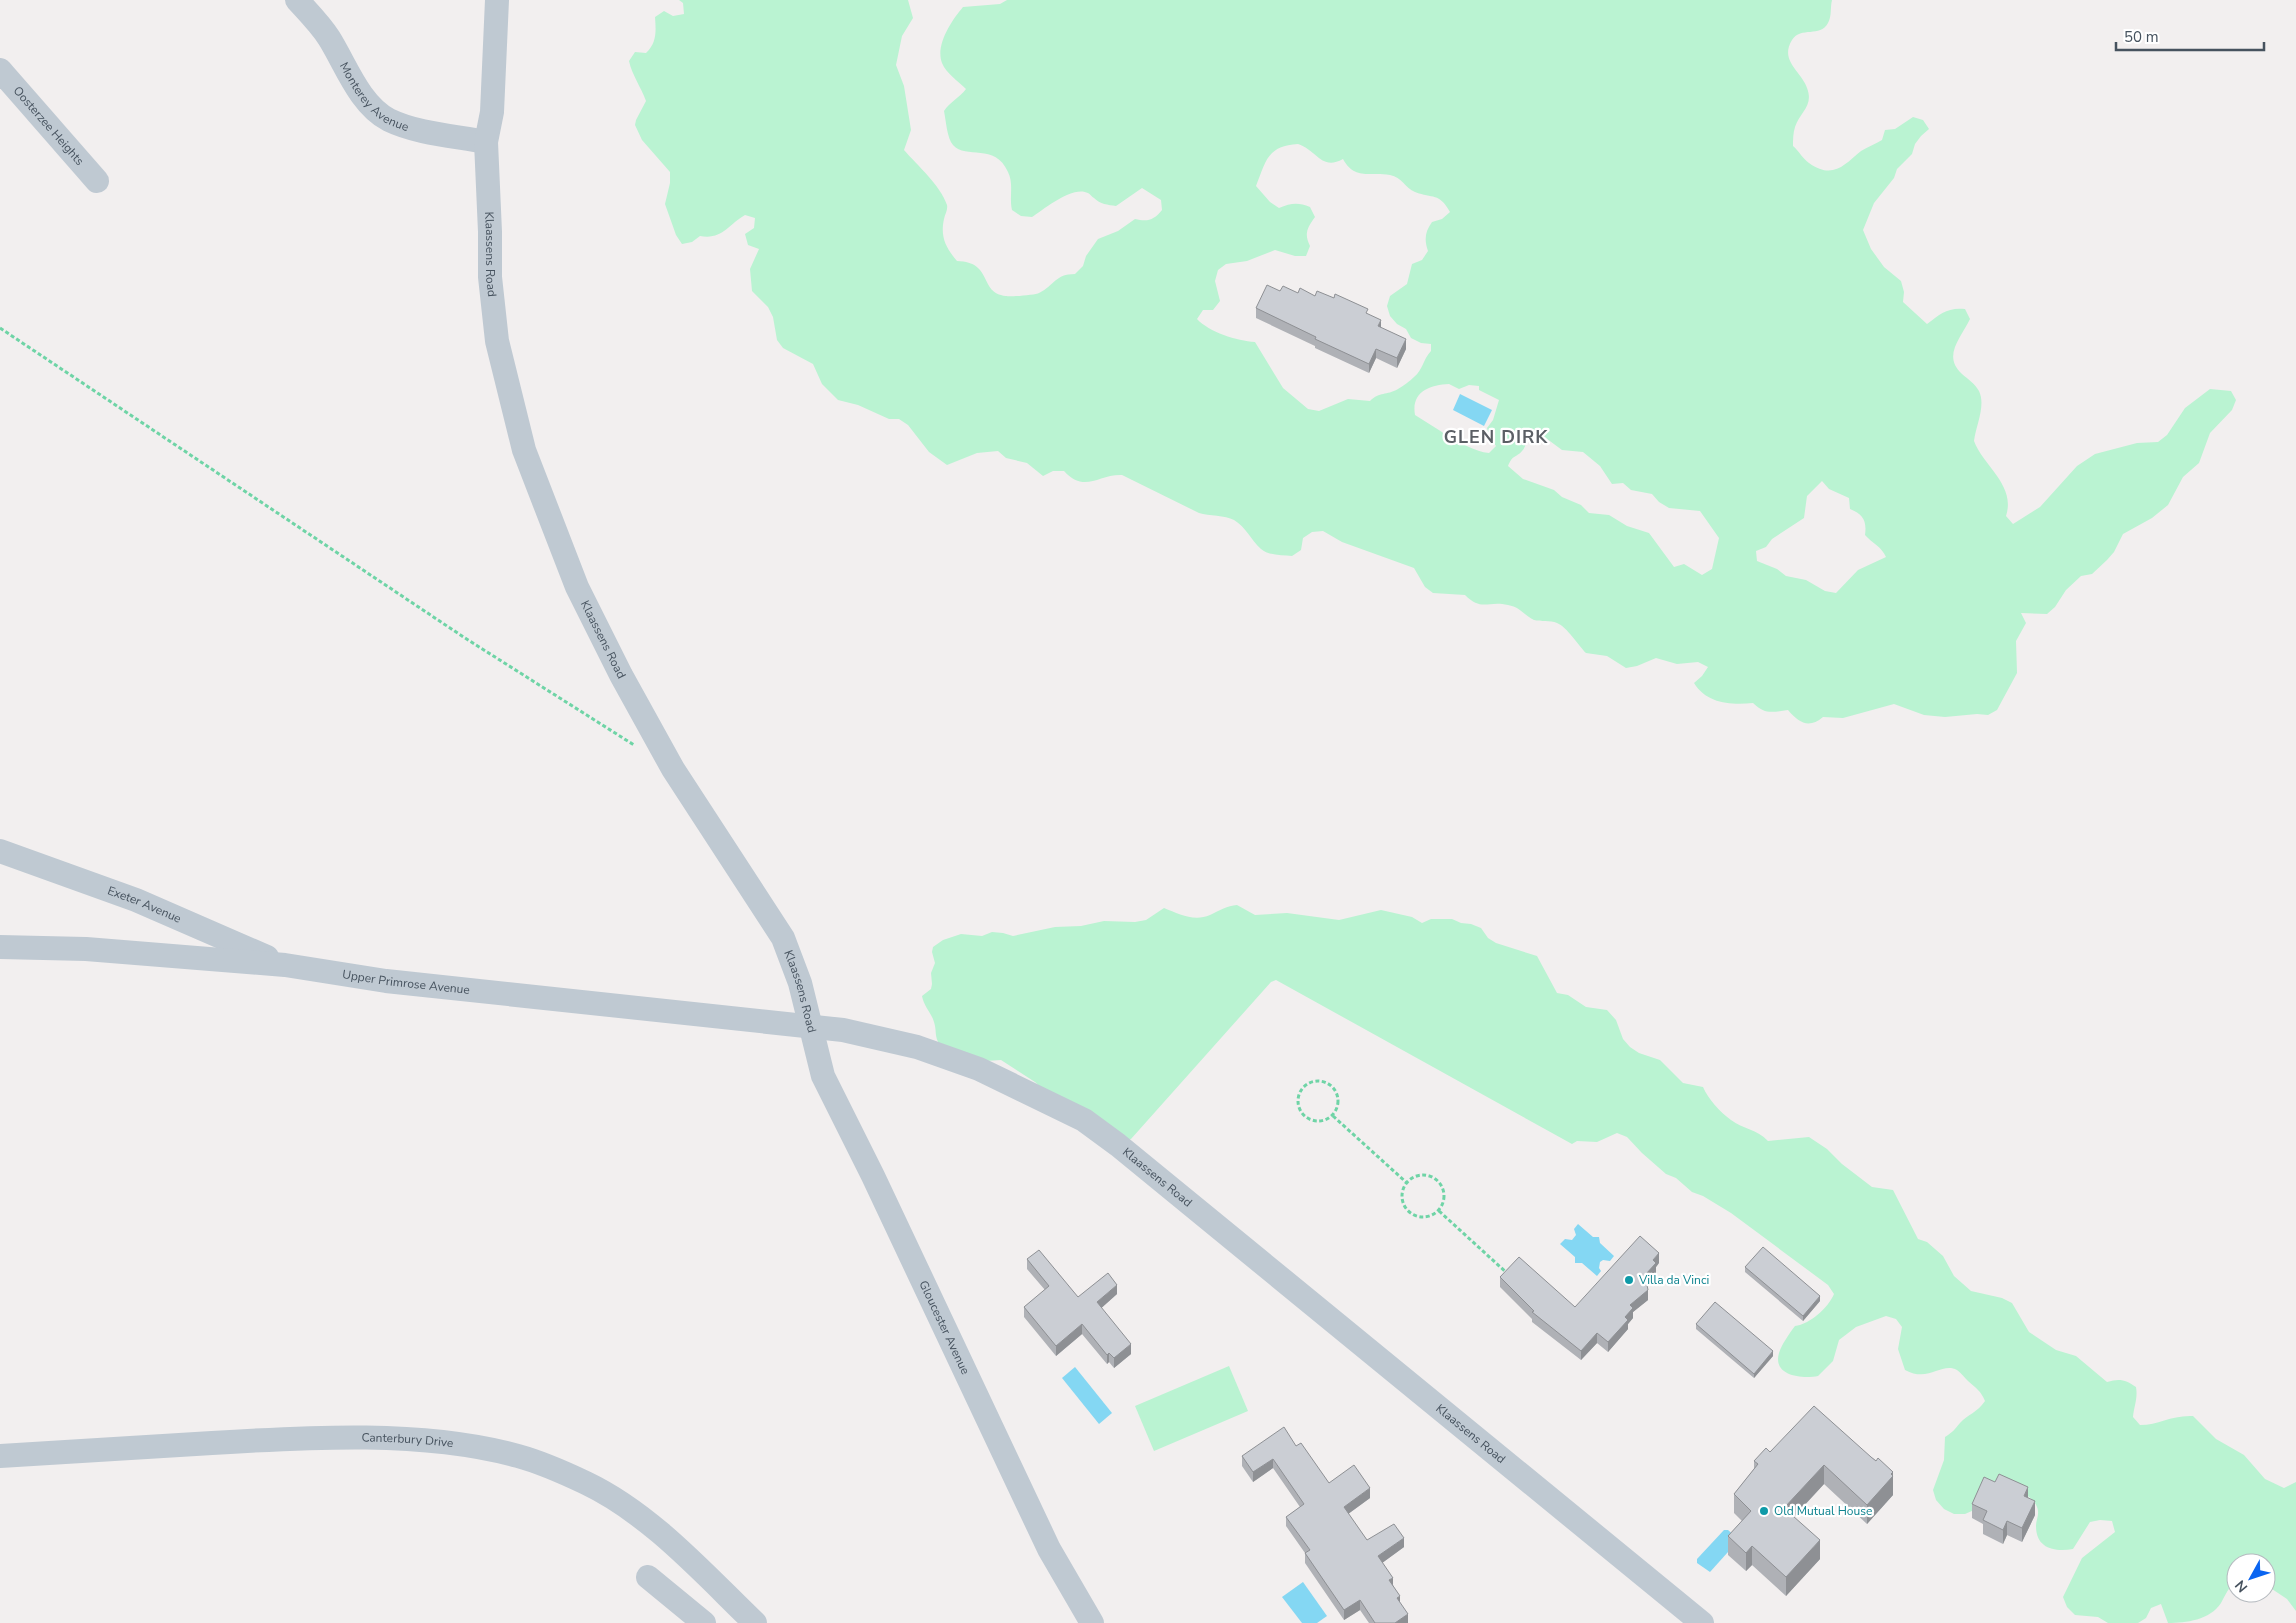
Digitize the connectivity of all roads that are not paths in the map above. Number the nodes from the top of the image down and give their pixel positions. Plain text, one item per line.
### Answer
1 (297, 0) edge
2 (497, 0) edge
3 (0, 70) edge
4 (486, 142) junction
5 (97, 181) dead end
6 (0, 851) edge
7 (0, 947) edge
8 (285, 965) junction
9 (811, 1026) junction
10 (0, 1456) edge
11 (648, 1577) dead end
12 (704, 1623) edge
13 (755, 1623) edge
14 (1092, 1623) edge
15 (1702, 1623) edge

1 - 4 street, Monterey Avenue
2 - 4 street, Klaassens Road
3 - 5 street, Oosterzee Heights
4 - 9 street, Klaassens Road
6 - 8 street, Exeter Avenue
7 - 8 street, Upper Primrose Avenue
8 - 9 street, Upper Primrose Avenue
9 - 14 street, Gloucester Avenue
9 - 15 street, Klaassens Road
10 - 13 street, Canterbury Drive
11 - 12 street

